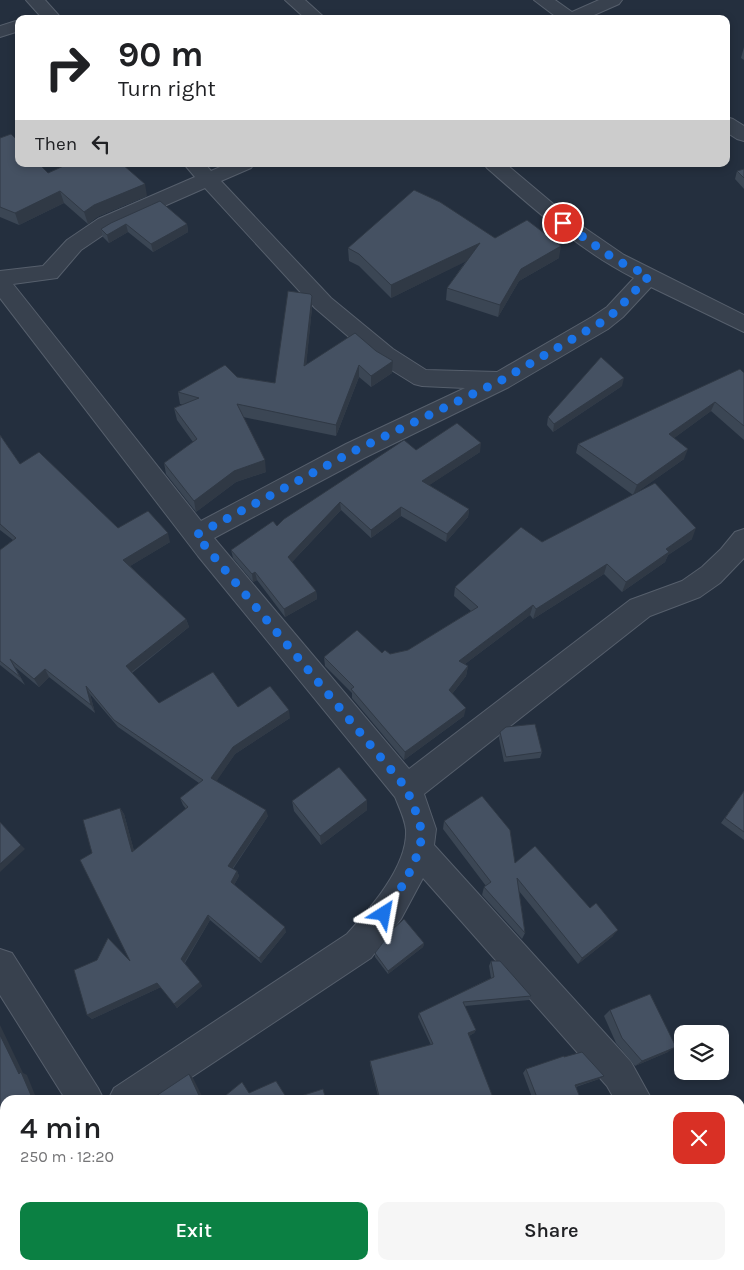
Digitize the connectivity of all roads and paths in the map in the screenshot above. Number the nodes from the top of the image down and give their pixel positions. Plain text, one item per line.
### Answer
1 (35, 0) edge
2 (294, 0) edge
3 (543, 0) edge
4 (613, 0) edge
5 (45, 15) edge
6 (312, 15) edge
7 (565, 15) edge
8 (580, 15) edge
9 (15, 26) edge
10 (0, 32) edge
11 (730, 126) edge
12 (744, 135) edge
13 (226, 167) edge
14 (498, 167) edge
15 (202, 171) edge
16 (649, 276) junction
17 (0, 278) edge
18 (0, 283) edge
19 (744, 324) edge
20 (500, 381) junction
21 (196, 535) junction
22 (744, 539) edge
23 (407, 789) junction
24 (418, 850) junction
25 (0, 965) edge
26 (83, 1095) edge
27 (134, 1095) edge
28 (631, 1095) edge

1 - 5 street
2 - 6 street
3 - 7 street
4 - 8 street
9 - 10 street
11 - 12 street
13 - 15 street
14 - 16 street
15 - 17 street
15 - 20 street
16 - 19 street
16 - 20 street
18 - 21 street
20 - 21 street
21 - 23 street
22 - 23 street
23 - 24 street
24 - 27 street
24 - 28 street
25 - 26 street

